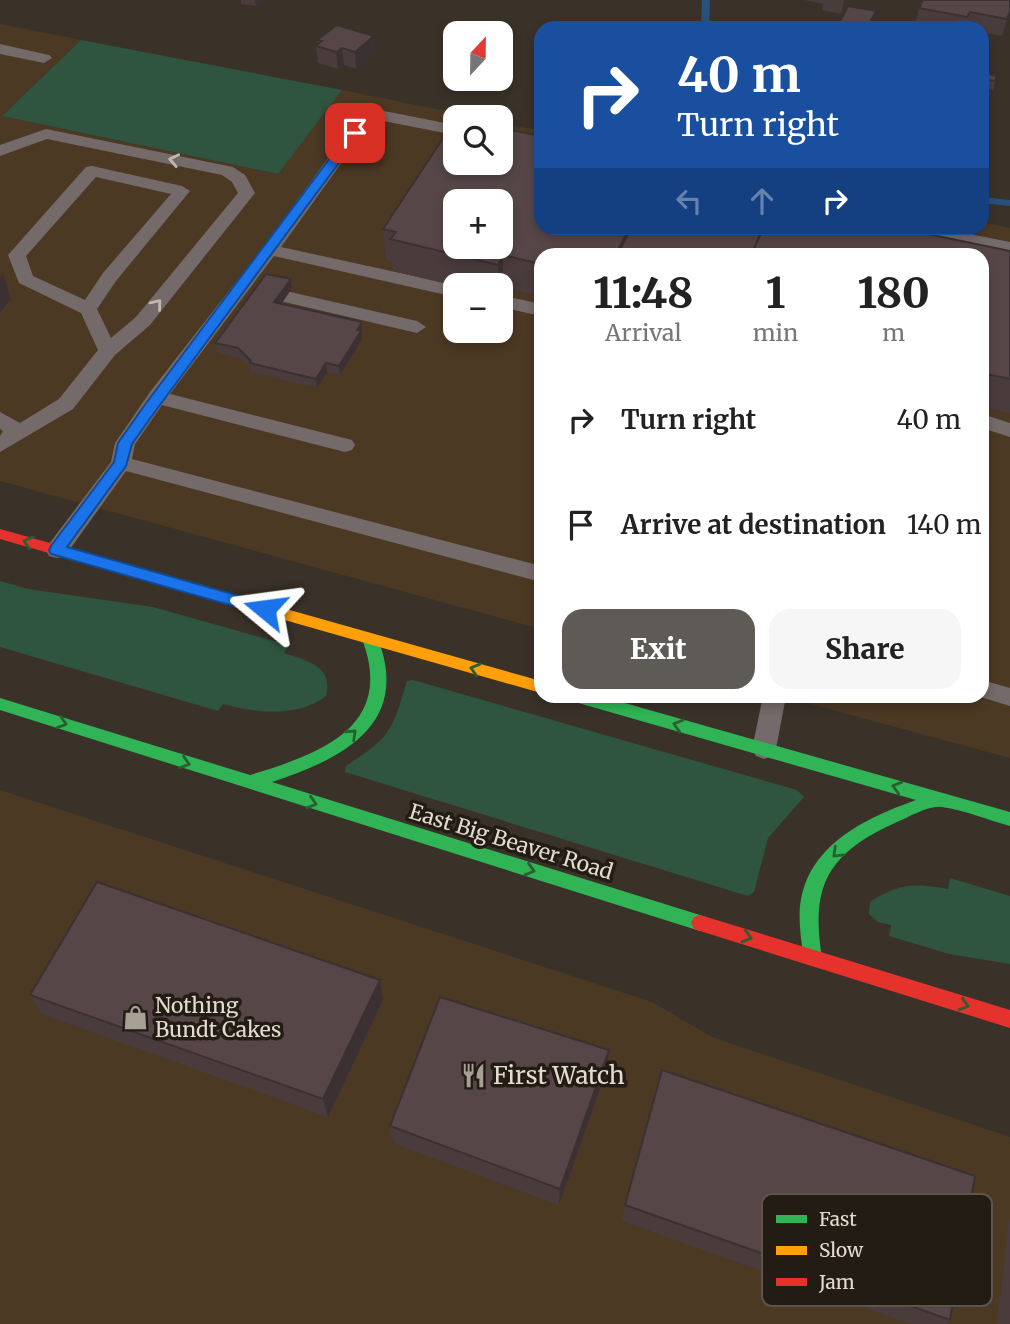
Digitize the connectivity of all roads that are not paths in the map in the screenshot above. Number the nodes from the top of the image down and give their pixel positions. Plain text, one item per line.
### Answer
1 (0, 49) edge
2 (44, 58) dead end
3 (443, 128) edge
4 (0, 151) edge
5 (951, 235) edge
6 (1010, 247) edge
7 (270, 250) junction
8 (239, 287) junction
9 (443, 288) edge
10 (261, 292) edge
11 (286, 297) edge
12 (513, 304) edge
13 (534, 308) edge
14 (88, 309) junction
15 (416, 327) dead end
16 (108, 351) junction
17 (158, 397) junction
18 (0, 419) edge
19 (989, 423) edge
20 (1010, 430) edge
21 (6, 441) edge
22 (345, 445) dead end
23 (121, 463) junction
24 (0, 534) edge
25 (57, 550) junction
26 (534, 572) edge
27 (370, 639) junction
28 (534, 685) edge
29 (989, 691) edge
30 (1010, 697) edge
31 (600, 703) edge
32 (774, 703) edge
33 (0, 704) edge
34 (764, 749) junction
35 (247, 783) junction
36 (940, 799) junction
37 (1010, 820) edge
38 (813, 958) junction
39 (1010, 1019) edge

1 - 2 lane
3 - 7 lane
16 -> 4 lane
5 - 6 lane
7 - 8 lane
7 - 9 lane
8 - 10 lane
8 - 17 lane
11 - 15 lane
12 - 13 lane
14 - 14 lane
14 - 16 lane
16 - 21 lane
17 - 22 lane
17 - 23 lane
18 - 21 lane
19 - 20 lane
23 - 25 lane
23 - 26 lane
25 -> 24 main road
25 - 27 main road
28 -> 27 main road
35 -> 27 main road
29 - 30 lane
34 -> 31 main road
32 - 34 lane
33 -> 35 main road, East Big Beaver Road
36 -> 34 main road
35 -> 38 main road, East Big Beaver Road
36 - 37 main road
36 -> 38 main road
38 -> 39 main road, East Big Beaver Road

